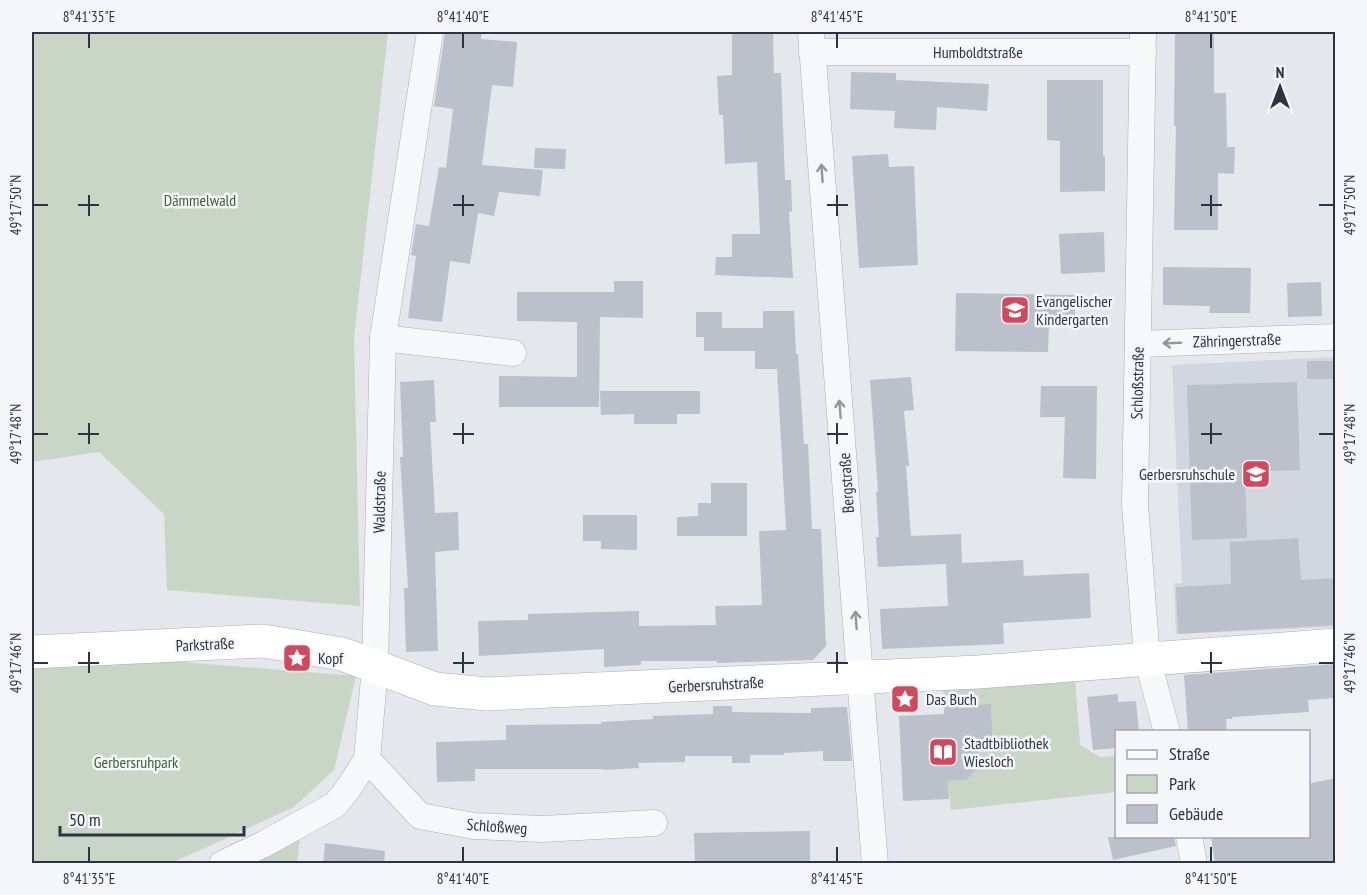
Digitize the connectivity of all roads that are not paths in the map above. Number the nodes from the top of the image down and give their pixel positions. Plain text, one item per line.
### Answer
1 (430, 32) edge
2 (812, 42) edge
3 (1143, 42) edge
4 (1335, 337) edge
5 (383, 338) junction
6 (1138, 344) junction
7 (513, 353) dead end
8 (1335, 645) edge
9 (32, 652) edge
10 (1147, 658) junction
11 (375, 667) junction
12 (860, 678) junction
13 (1166, 730) edge
14 (367, 759) junction
15 (654, 823) dead end
16 (1189, 838) edge
17 (222, 864) edge
18 (875, 864) edge
19 (1194, 864) edge

1 - 5 street, Waldstraße
2 - 3 street, Humboldtstraße
12 -> 2 street, Bergstraße
3 - 6 street, Schloßstraße
4 -> 6 street, Zähringerstraße
5 - 7 street
5 - 11 street, Waldstraße
6 - 10 street, Schloßstraße
8 - 10 street, Gerbersruhstraße
9 - 11 street, Parkstraße
10 - 12 street, Gerbersruhstraße
10 - 13 street, Schloßstraße
11 - 12 street, Gerbersruhstraße
11 - 14 street
12 - 18 street, Bergstraße
14 - 15 street, Schloßweg
14 - 17 street
16 - 19 street

